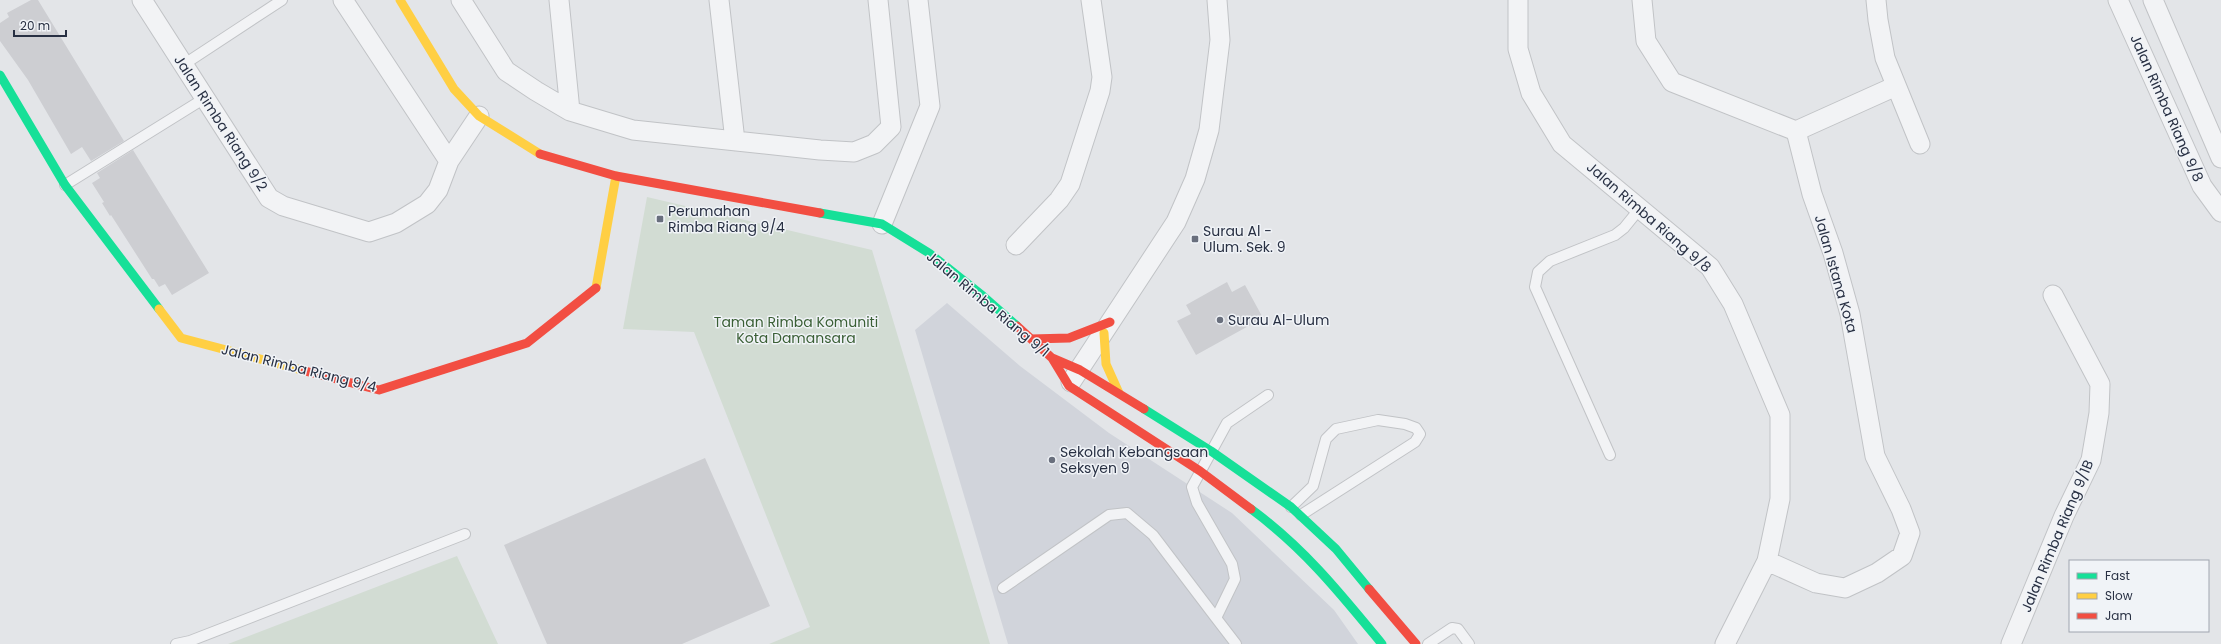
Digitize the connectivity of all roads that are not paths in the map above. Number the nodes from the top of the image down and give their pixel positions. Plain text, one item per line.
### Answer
1 (142, 0) edge
2 (282, 0) edge
3 (343, 0) edge
4 (400, 0) edge
5 (461, 0) edge
6 (559, 0) edge
7 (719, 0) edge
8 (878, 0) edge
9 (918, 0) edge
10 (1091, 0) edge
11 (1217, 0) edge
12 (1518, 0) edge
13 (1642, 0) edge
14 (1876, 0) edge
15 (2118, 0) edge
16 (2153, 0) edge
17 (183, 65) junction
18 (0, 75) edge
19 (1896, 86) junction
20 (205, 98) junction
21 (570, 111) junction
22 (479, 116) junction
23 (1796, 131) junction
24 (735, 141) junction
25 (1920, 144) dead end
26 (2221, 158) edge
27 (449, 161) junction
28 (616, 176) junction
29 (65, 185) junction
30 (1641, 207) junction
31 (2221, 212) edge
32 (882, 224) junction
33 (1016, 245) dead end
34 (2053, 295) dead end
35 (1107, 327) junction
36 (1031, 339) junction
37 (1052, 358) junction
38 (1080, 370) junction
39 (1069, 386) junction
40 (1120, 395) junction
41 (1268, 395) dead end
42 (1211, 451) junction
43 (1610, 455) dead end
44 (1200, 471) junction
45 (1291, 507) junction
46 (1301, 516) junction
47 (466, 534) dead end
48 (1767, 561) junction
49 (1002, 588) dead end
50 (1216, 618) junction
51 (176, 644) edge
52 (1236, 644) edge
53 (1382, 644) edge
54 (1416, 644) edge
55 (1428, 644) edge
56 (1469, 644) edge
57 (1725, 644) edge
58 (2011, 644) edge

1 - 17 street, Jalan Rimba Riang 9/2
2 - 17 lane
3 - 27 street
4 - 22 street, Jalan Rimba Riang 9/1
5 - 21 street
6 - 21 street
7 - 24 street
8 - 24 street
9 - 32 street
10 - 33 street
11 - 35 street
12 - 30 street, Jalan Rimba Riang 9/8
13 - 23 street
14 - 19 street
15 - 31 street, Jalan Rimba Riang 9/8
16 - 26 street, Jalan Rimba Riang 9/8
17 - 20 street, Jalan Rimba Riang 9/2
18 - 29 street, Jalan Rimba Riang 9/4
19 - 23 street
19 - 25 street
20 - 27 street, Jalan Rimba Riang 9/2
20 - 29 lane
21 - 24 street
22 - 27 street, Jalan Rimba Riang 9/2
22 - 28 street, Jalan Rimba Riang 9/1
23 - 48 street, Jalan Istana Kota
28 - 29 street, Jalan Rimba Riang 9/4
28 - 32 street, Jalan Rimba Riang 9/1
30 - 43 lane
30 - 48 street, Jalan Rimba Riang 9/8
32 - 36 street, Jalan Rimba Riang 9/1
34 - 58 street, Jalan Rimba Riang 9/1B
35 - 36 street
35 - 38 street
35 - 40 street
36 - 37 street, Jalan Rimba Riang 9/1
37 - 38 street, Jalan Rimba Riang 9/1
37 - 39 street
38 - 39 street
38 - 40 street, Jalan Rimba Riang 9/1
39 - 44 street
40 - 42 street, Jalan Rimba Riang 9/1
41 - 42 lane
42 - 44 lane
42 - 45 street, Jalan Rimba Riang 9/1
44 - 50 lane
44 - 53 street
45 - 46 street, Jalan Rimba Riang 9/1
45 - 46 lane
46 - 54 street, Jalan Rimba Riang 9/1
47 - 51 lane
48 - 57 street, Jalan Rimba Riang 9/8
49 - 50 lane
50 - 52 lane
55 - 56 lane

